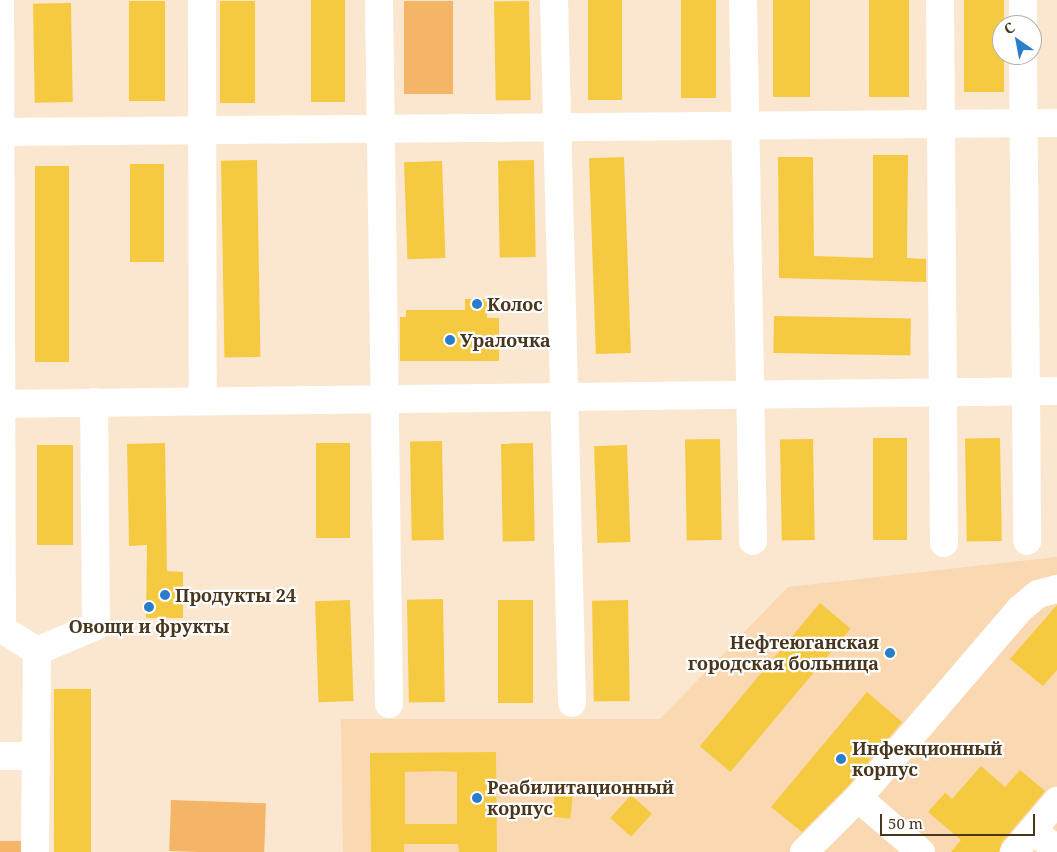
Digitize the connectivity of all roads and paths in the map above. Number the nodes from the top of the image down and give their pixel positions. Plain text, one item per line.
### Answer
1 (0, 0) edge
2 (202, 0) edge
3 (379, 0) edge
4 (554, 0) edge
5 (744, 0) edge
6 (940, 0) edge
7 (1023, 0) edge
8 (1023, 15) edge
9 (1023, 65) edge
10 (1023, 123) junction
11 (1057, 123) edge
12 (941, 124) junction
13 (746, 125) junction
14 (558, 127) junction
15 (381, 128) junction
16 (201, 130) junction
17 (1, 132) edge
18 (1026, 391) junction
19 (1057, 391) edge
20 (943, 392) junction
21 (750, 394) junction
22 (564, 397) junction
23 (385, 399) junction
24 (203, 401) junction
25 (94, 402) junction
26 (1, 404) edge
27 (753, 541) dead end
28 (1027, 541) dead end
29 (944, 543) dead end
30 (1057, 589) edge
31 (1, 628) edge
32 (37, 651) junction
33 (572, 703) dead end
34 (389, 704) dead end
35 (0, 756) edge
36 (36, 756) junction
37 (858, 798) junction
38 (1057, 801) edge
39 (1033, 830) junction
40 (1057, 850) edge
41 (35, 852) edge
42 (804, 852) edge
43 (921, 852) edge
44 (1014, 852) edge

1 - 17 lane
2 - 16 lane
3 - 15 lane
4 - 14 lane
5 - 13 lane
6 - 12 lane
7 - 8 lane
9 - 10 lane
10 - 11 lane
10 - 12 lane
10 - 18 lane
12 - 13 lane
12 - 20 lane
13 - 14 lane
13 - 21 lane
14 - 15 lane
14 - 22 lane
15 - 16 lane
15 - 23 lane
16 - 17 lane
16 - 24 lane
17 - 26 lane
18 - 19 lane
18 - 20 lane
18 - 28 lane
20 - 21 lane
20 - 29 lane
21 - 22 lane
21 - 27 lane
22 - 23 lane
22 - 33 lane
23 - 24 lane
23 - 34 lane
24 - 25 lane
25 - 26 lane
25 - 32 lane
26 - 31 lane
30 - 37 lane
31 - 32 lane
32 - 36 lane
35 - 36 lane
36 - 41 lane
37 - 42 lane
37 - 43 lane
38 - 39 lane
39 - 40 lane
39 - 44 lane

